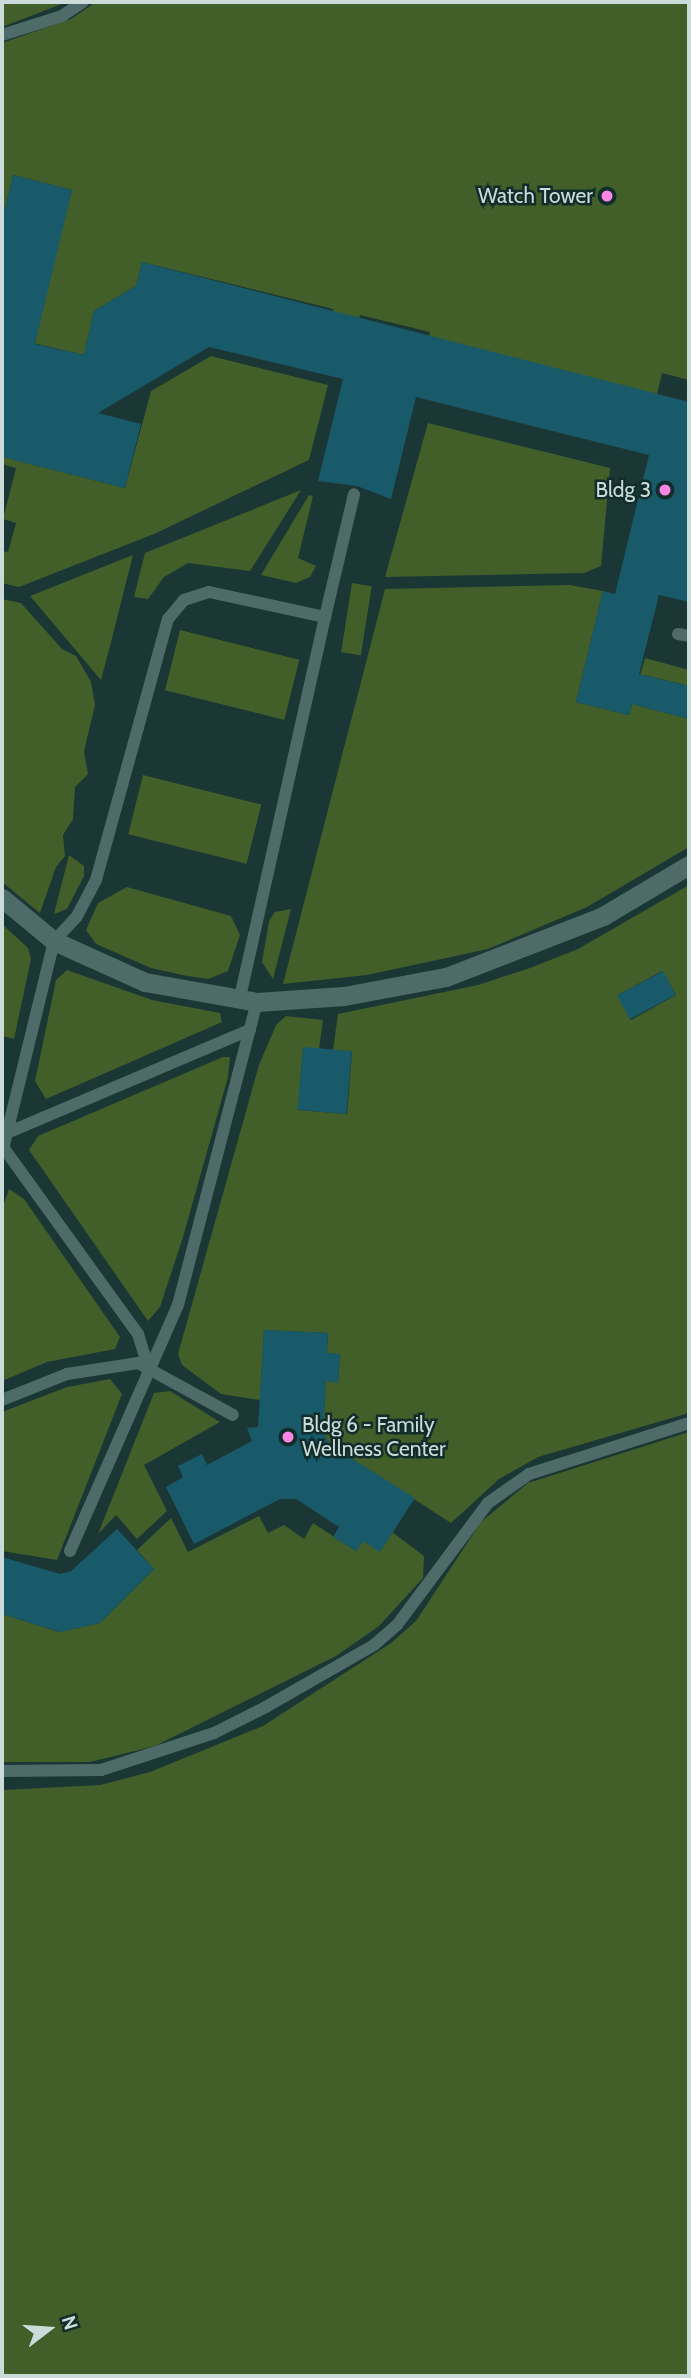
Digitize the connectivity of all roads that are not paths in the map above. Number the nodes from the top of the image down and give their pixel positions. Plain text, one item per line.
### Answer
1 (83, 2) edge
2 (2, 35) edge
3 (354, 494) dead end
4 (325, 617) junction
5 (689, 865) edge
6 (2, 898) edge
7 (54, 941) junction
8 (248, 1001) junction
9 (250, 1030) junction
10 (7, 1133) junction
11 (2, 1150) edge
12 (148, 1367) junction
13 (2, 1400) edge
14 (233, 1415) dead end
15 (689, 1423) edge
16 (70, 1551) dead end
17 (2, 1771) edge

1 - 2 lane
3 - 4 lane
4 - 7 lane
4 - 8 lane
5 - 8 street
6 - 7 street
7 - 8 street
7 - 10 lane
8 - 9 lane
9 - 10 lane
9 - 12 lane
10 - 11 lane
11 - 12 lane
12 - 13 lane
12 - 14 lane
12 - 16 lane
15 - 17 lane

